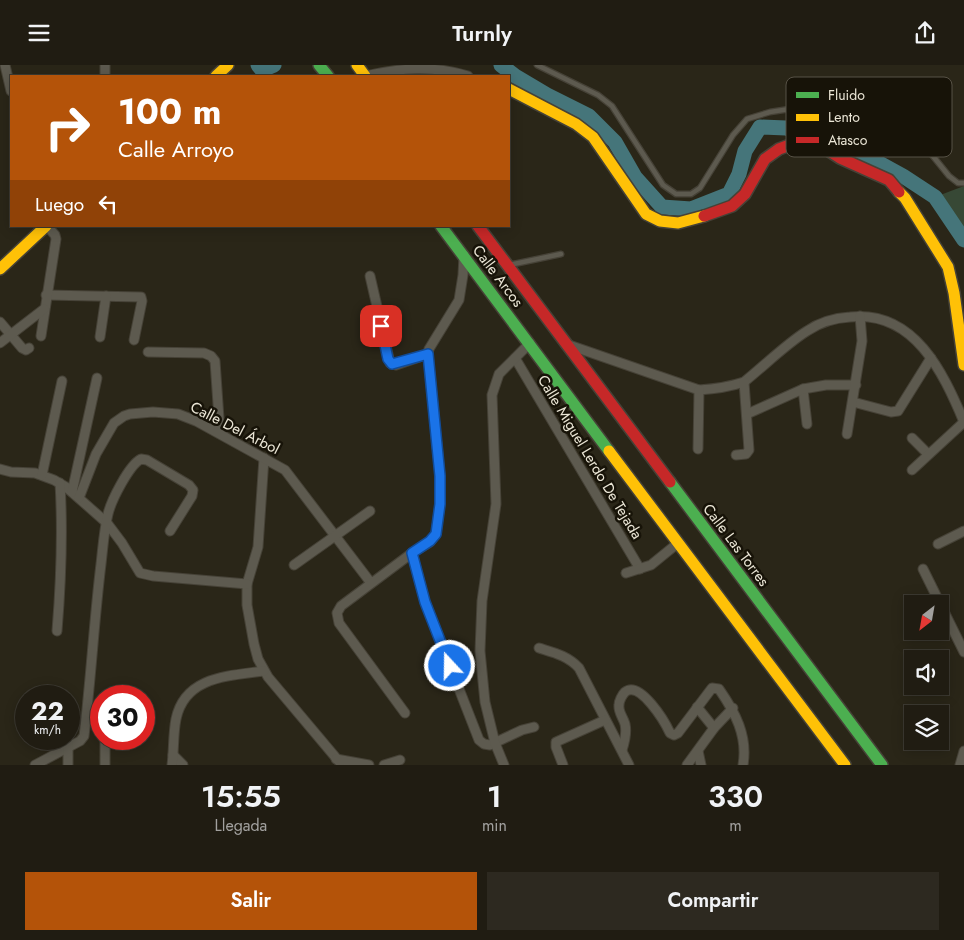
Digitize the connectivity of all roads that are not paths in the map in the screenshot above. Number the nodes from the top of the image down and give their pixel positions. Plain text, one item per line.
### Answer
1 (4, 65) edge
2 (319, 65) edge
3 (537, 65) edge
4 (327, 75) edge
5 (369, 75) edge
6 (464, 75) edge
7 (10, 87) edge
8 (510, 89) edge
9 (786, 110) edge
10 (786, 146) edge
11 (837, 157) edge
12 (934, 157) edge
13 (964, 183) edge
14 (46, 227) edge
15 (48, 227) edge
16 (443, 227) edge
17 (479, 227) edge
18 (561, 254) dead end
19 (464, 255) junction
20 (508, 265) junction
21 (0, 269) edge
22 (370, 275) dead end
23 (46, 295) junction
24 (106, 296) junction
25 (44, 309) junction
26 (860, 315) junction
27 (0, 322) edge
28 (10, 334) junction
29 (41, 336) dead end
30 (100, 337) dead end
31 (134, 340) dead end
32 (0, 343) edge
33 (530, 343) junction
34 (566, 344) junction
35 (29, 348) dead end
36 (148, 352) dead end
37 (428, 354) junction
38 (515, 358) junction
39 (931, 359) junction
40 (964, 365) edge
41 (97, 378) dead end
42 (62, 381) dead end
43 (744, 382) junction
44 (856, 385) junction
45 (803, 389) junction
46 (699, 391) junction
47 (853, 402) junction
48 (747, 413) junction
49 (964, 422) edge
50 (806, 424) dead end
51 (220, 433) junction
52 (847, 435) dead end
53 (912, 438) dead end
54 (698, 449) dead end
55 (928, 454) junction
56 (736, 455) dead end
57 (264, 458) junction
58 (0, 469) edge
59 (912, 470) dead end
60 (42, 475) junction
61 (60, 483) junction
62 (76, 495) junction
63 (370, 511) dead end
64 (107, 523) junction
65 (170, 531) dead end
66 (964, 531) edge
67 (337, 536) junction
68 (678, 543) junction
69 (938, 544) dead end
70 (412, 553) junction
71 (294, 565) dead end
72 (640, 569) junction
73 (923, 569) dead end
74 (626, 573) dead end
75 (372, 583) junction
76 (247, 584) junction
77 (57, 631) dead end
78 (539, 648) dead end
79 (964, 652) edge
80 (264, 671) junction
81 (697, 707) junction
82 (733, 708) junction
83 (405, 713) dead end
84 (605, 720) junction
85 (534, 727) dead end
86 (714, 728) junction
87 (80, 741) edge
88 (495, 743) junction
89 (58, 750) edge
90 (68, 750) edge
91 (105, 750) edge
92 (622, 750) junction
93 (698, 751) junction
94 (964, 751) edge
95 (173, 755) junction
96 (400, 760) dead end
97 (339, 762) edge
98 (36, 765) edge
99 (68, 765) edge
100 (105, 765) edge
101 (172, 765) edge
102 (183, 765) edge
103 (369, 765) edge
104 (384, 765) edge
105 (504, 765) edge
106 (563, 765) edge
107 (629, 765) edge
108 (687, 765) edge
109 (700, 765) edge
110 (743, 765) edge
111 (844, 765) edge
112 (882, 765) edge
113 (960, 765) edge

1 - 7 street
2 - 4 main road
3 - 9 lane
5 - 6 street
8 - 10 main road
11 - 40 main road
12 - 13 lane
14 - 21 main road
15 - 23 street
16 - 19 main road, Calle Arcos
17 - 20 main road, Calle Arcos
18 - 20 lane
19 - 33 main road, Calle Arcos
19 - 37 street
20 - 34 main road, Calle Arcos
22 - 37 street
23 - 24 street
23 - 25 street
24 - 30 street
24 - 31 street
25 - 28 street
25 - 29 street
26 - 39 street
26 - 43 street
26 - 44 street
27 - 28 street
28 - 32 street
28 - 35 street
33 - 38 street
33 - 68 main road
34 - 46 street
34 - 112 main road, Calle Las Torres
36 - 51 street
37 - 70 street
38 - 72 street, Calle Miguel Lerdo De Tejada
38 - 88 street
39 - 47 street
39 - 49 street
41 - 62 street
42 - 60 street
43 - 46 street
43 - 48 street
44 - 45 street
44 - 47 street
45 - 48 street
45 - 50 street
46 - 54 street
47 - 52 street
48 - 56 street
49 - 55 street
51 - 57 street, Calle Del Árbol
51 - 62 street, Calle Del Árbol
53 - 55 street
55 - 59 street
57 - 67 street, Calle Del Árbol
57 - 76 street
58 - 60 street
60 - 61 street
61 - 62 street
61 - 77 street
62 - 64 street
63 - 67 street
64 - 65 street
64 - 76 street
64 - 87 street
66 - 69 street
67 - 71 street
67 - 75 street, Calle Del Árbol
68 - 72 street
68 - 111 main road
70 - 75 street
70 - 88 street
72 - 74 street
73 - 79 street
75 - 83 street
76 - 80 street
78 - 84 street
80 - 95 street
80 - 97 street
81 - 82 street
81 - 86 street
81 - 92 street
82 - 86 street
82 - 110 street
84 - 92 street
84 - 106 street
85 - 88 street
86 - 93 street
88 - 105 street
89 - 98 street
90 - 99 street
91 - 100 street
92 - 107 street
93 - 108 street
93 - 109 street
94 - 113 street
95 - 101 street
95 - 102 street
96 - 104 street
97 - 103 street

